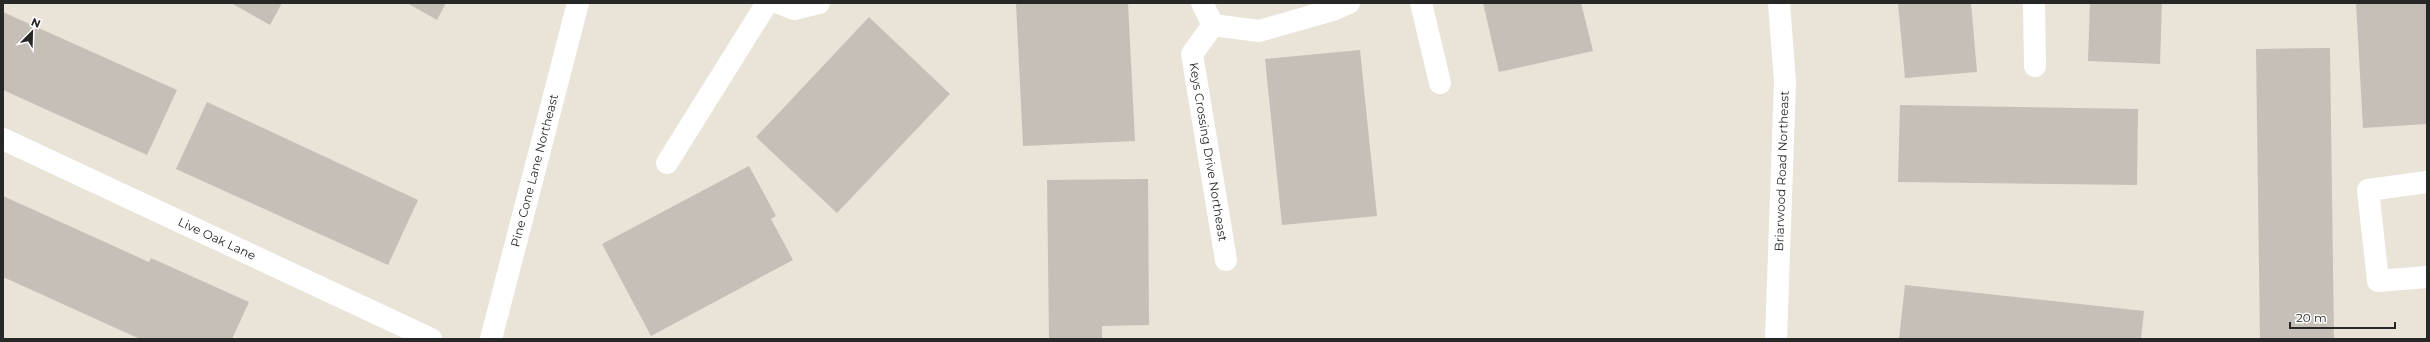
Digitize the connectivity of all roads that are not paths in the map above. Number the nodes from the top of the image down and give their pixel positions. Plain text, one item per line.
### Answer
1 (578, 3) edge
2 (767, 3) edge
3 (779, 3) edge
4 (819, 3) edge
5 (1202, 3) edge
6 (1349, 3) edge
7 (1421, 3) edge
8 (1780, 3) edge
9 (2034, 3) edge
10 (1214, 25) junction
11 (2035, 66) dead end
12 (1440, 83) dead end
13 (3, 139) edge
14 (667, 163) dead end
15 (2427, 182) edge
16 (1226, 260) dead end
17 (2427, 277) edge
18 (431, 339) edge
19 (491, 339) edge
20 (1776, 339) edge

1 - 19 street, Pine Cone Lane Northeast
2 - 14 street
3 - 4 street
5 - 10 street
6 - 10 street
7 - 12 street
8 - 20 street, Briarwood Road Northeast
9 - 11 street
10 - 16 street, Keys Crossing Drive Northeast
13 - 18 street, Live Oak Lane
15 - 17 street

